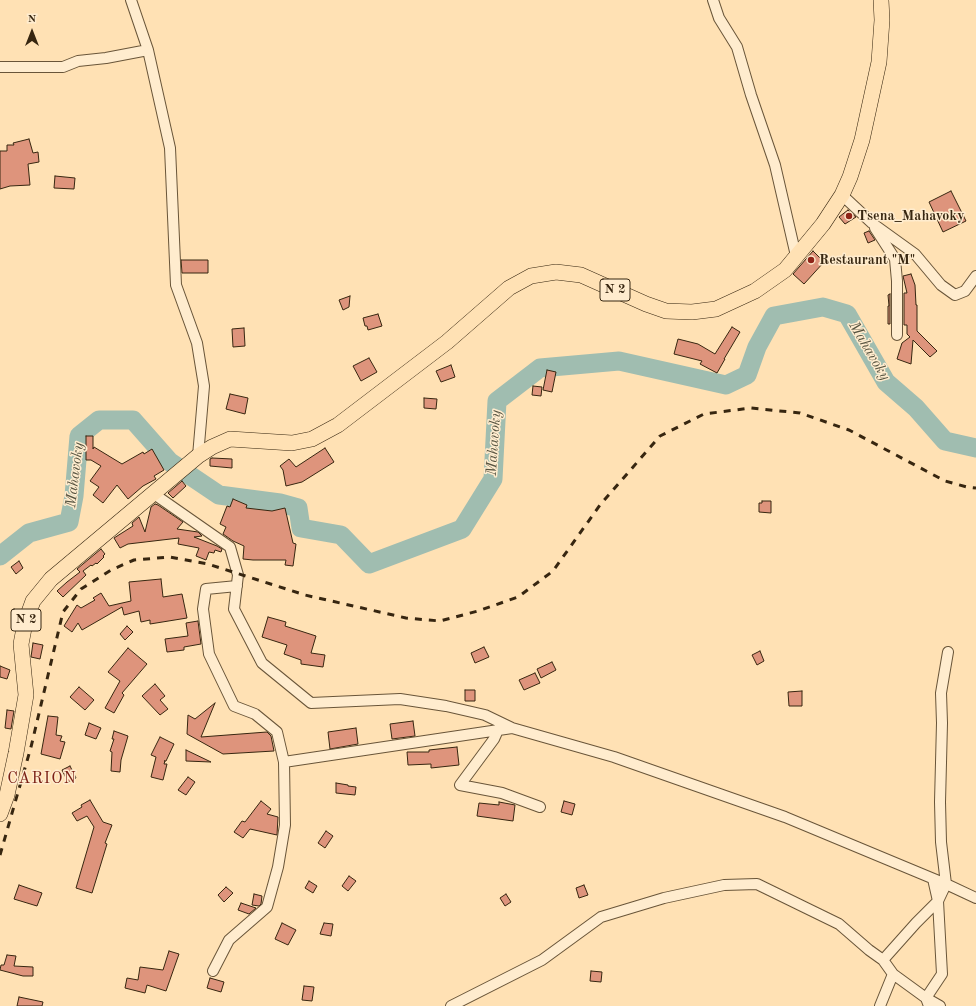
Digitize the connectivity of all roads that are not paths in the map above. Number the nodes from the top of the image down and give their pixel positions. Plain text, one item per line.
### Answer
1 (131, 0) edge
2 (713, 0) edge
3 (881, 0) edge
4 (148, 50) junction
5 (0, 67) edge
6 (842, 195) junction
7 (872, 223) junction
8 (796, 256) junction
9 (976, 276) edge
10 (897, 335) dead end
11 (198, 456) junction
12 (154, 494) junction
13 (237, 586) junction
14 (948, 652) dead end
15 (512, 728) junction
16 (498, 730) junction
17 (284, 762) junction
18 (540, 807) dead end
19 (0, 814) edge
20 (933, 879) junction
21 (946, 884) junction
22 (976, 898) edge
23 (938, 901) junction
24 (883, 960) junction
25 (213, 971) dead end
26 (893, 974) junction
27 (928, 1002) edge
28 (451, 1006) edge
29 (880, 1006) edge
30 (940, 1006) edge

1 - 4 street
2 - 8 street
3 - 6 main road, N 2
4 - 5 street
4 - 11 street
6 - 7 street
6 - 8 main road, N 2
7 - 9 street
7 - 10 street
8 - 11 main road, N 2
11 - 12 main road, N 2
12 - 13 street
12 - 19 main road, N 2
13 - 15 street
13 - 17 street
14 - 21 street
15 - 16 street
15 - 20 street
16 - 17 street
16 - 18 street
17 - 25 street
20 - 21 street
20 - 23 street
21 - 22 street
21 - 23 street
23 - 24 street
23 - 27 street
24 - 26 street
24 - 28 street
26 - 27 street
26 - 29 street
27 - 30 street

